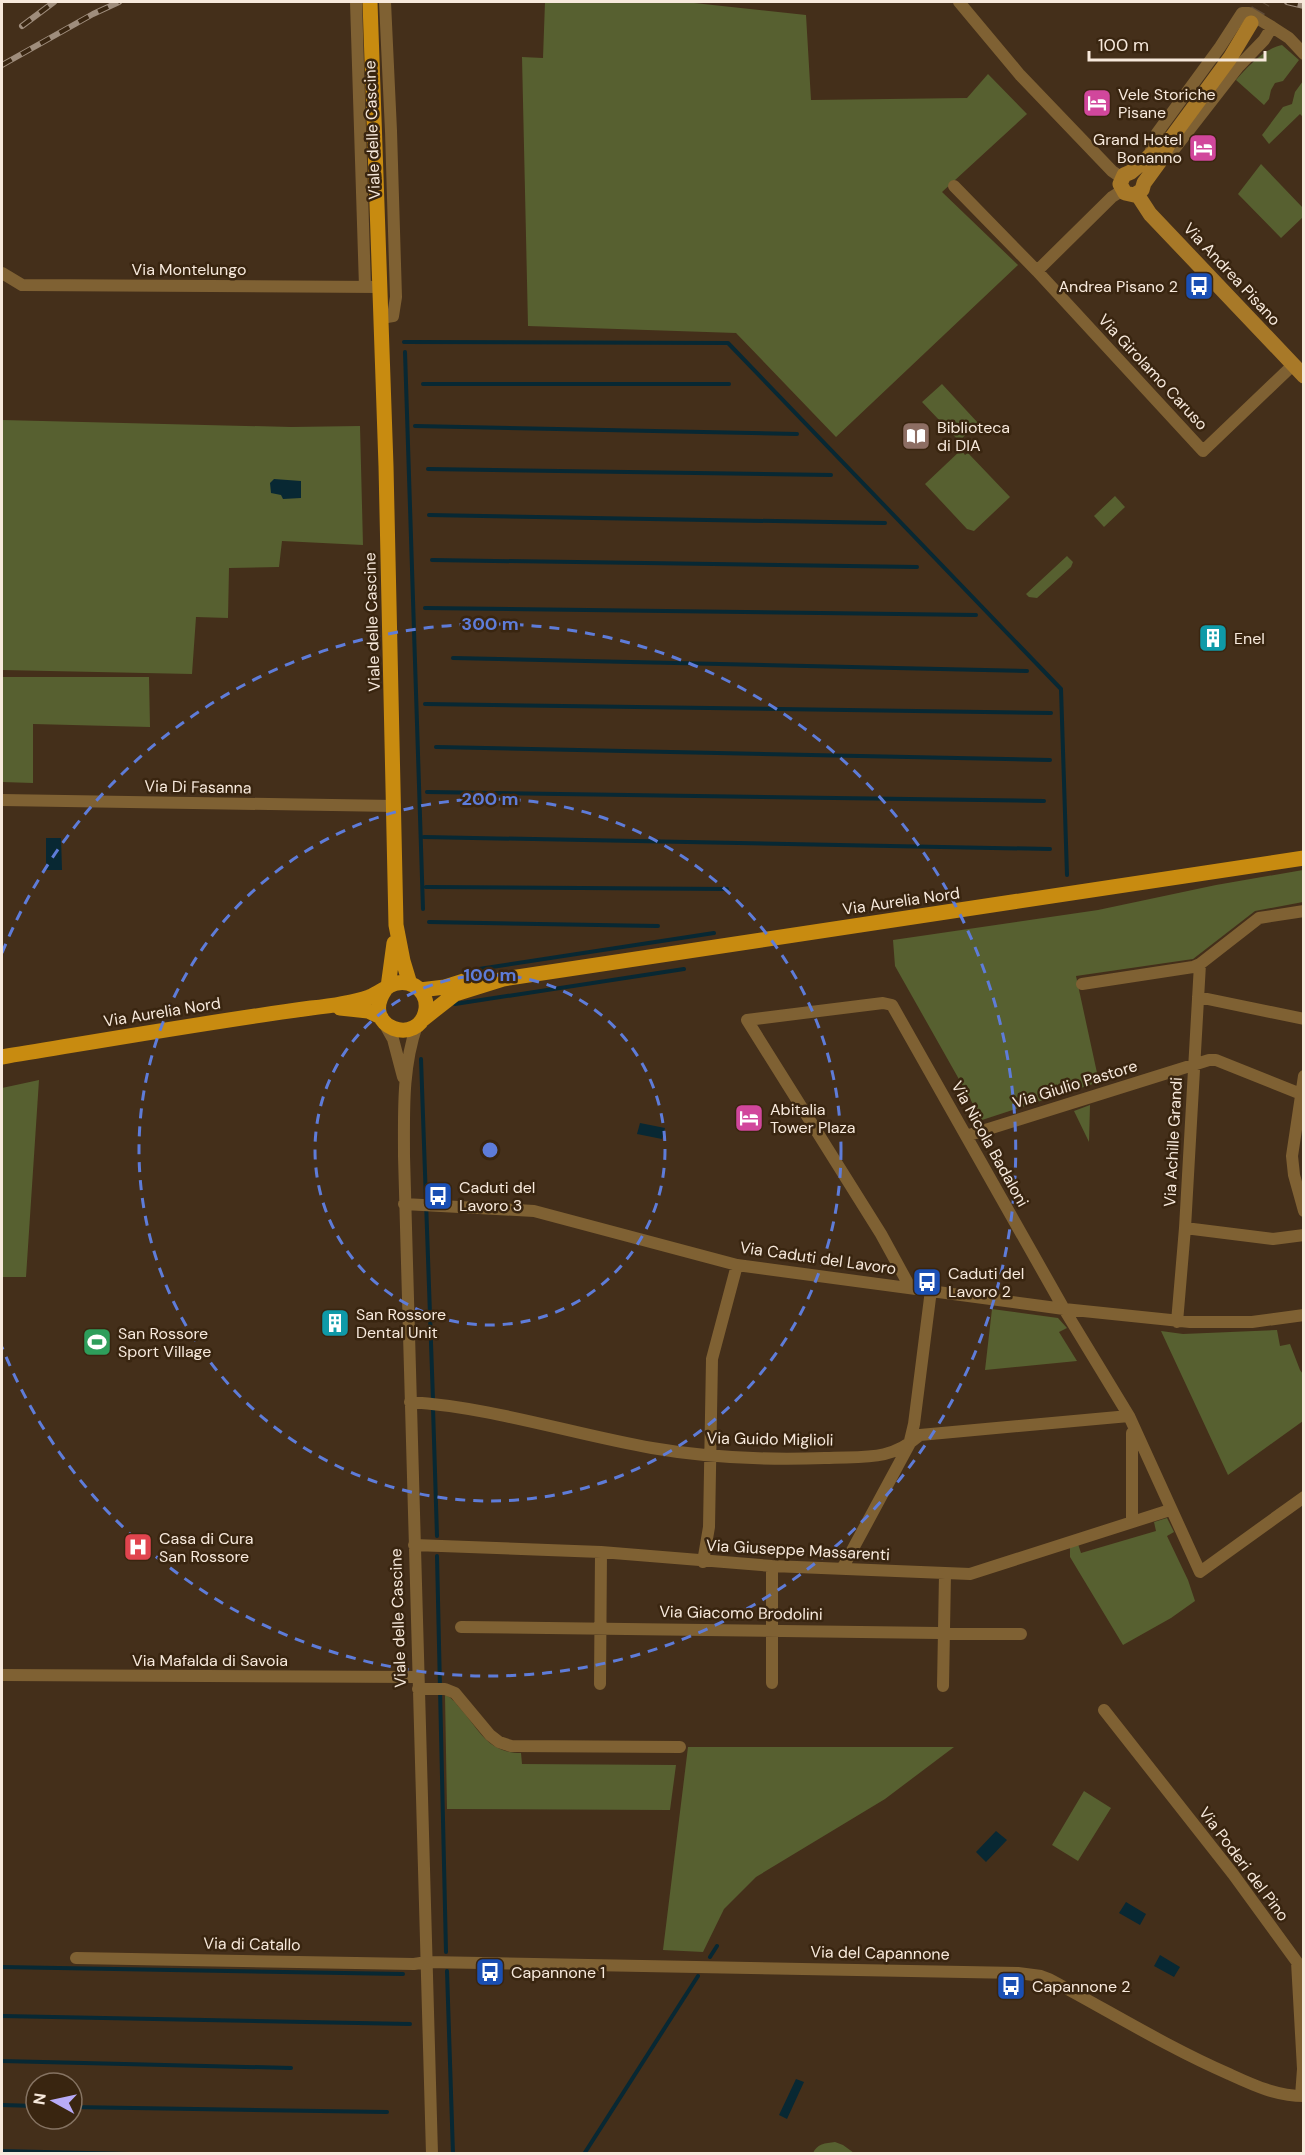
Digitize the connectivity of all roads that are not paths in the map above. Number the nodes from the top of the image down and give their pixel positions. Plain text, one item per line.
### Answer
1 (356, 2) edge
2 (370, 2) edge
3 (385, 2) edge
4 (959, 2) edge
5 (1251, 23) tunnel mouth
6 (1272, 27) junction
7 (1304, 54) edge
8 (1155, 157) junction
9 (1131, 183) junction
10 (954, 186) dead end
11 (1037, 271) junction
12 (2, 273) edge
13 (372, 287) junction
14 (381, 318) junction
15 (1298, 371) edge
16 (2, 800) edge
17 (394, 806) junction
18 (1304, 858) edge
19 (1304, 911) edge
20 (396, 926) junction
21 (1200, 964) junction
22 (503, 979) junction
23 (1082, 984) dead end
24 (415, 987) junction
25 (386, 988) junction
26 (1198, 997) junction
27 (328, 1006) junction
28 (1304, 1019) edge
29 (382, 1020) junction
30 (420, 1023) junction
31 (2, 1057) edge
32 (1194, 1064) junction
33 (1304, 1076) edge
34 (405, 1081) junction
35 (1301, 1094) junction
36 (966, 1136) junction
37 (410, 1204) junction
38 (1304, 1210) edge
39 (1185, 1228) junction
40 (1304, 1235) edge
41 (737, 1265) junction
42 (910, 1287) junction
43 (932, 1290) junction
44 (1064, 1309) junction
45 (1304, 1315) edge
46 (1177, 1322) junction
47 (410, 1402) junction
48 (1130, 1421) junction
49 (909, 1445) junction
50 (711, 1456) junction
51 (1304, 1497) edge
52 (1170, 1510) junction
53 (1132, 1522) junction
54 (414, 1545) junction
55 (601, 1552) junction
56 (703, 1562) junction
57 (772, 1566) junction
58 (842, 1569) junction
59 (945, 1574) junction
60 (461, 1627) dead end
61 (600, 1628) junction
62 (772, 1630) junction
63 (944, 1632) junction
64 (1021, 1634) dead end
65 (2, 1675) edge
66 (418, 1683) junction
67 (772, 1683) dead end
68 (600, 1684) dead end
69 (943, 1686) dead end
70 (1104, 1710) dead end
71 (680, 1746) dead end
72 (76, 1958) dead end
73 (427, 1962) junction
74 (1302, 2096) edge
75 (432, 2154) edge

1 - 13 street, Viale delle Cascine
2 - 13 main road, Viale delle Cascine
3 - 14 street, Viale delle Cascine
4 - 9 street
5 - 8 street
6 - 7 street
6 - 8 street
6 - 8 street
8 - 9 street
9 - 11 street
9 - 15 street, Via Andrea Pisano
10 - 11 street, Via Girolamo Caruso
11 - 15 street, Via Girolamo Caruso
12 - 13 street, Via Montelungo
13 - 14 main road, Viale delle Cascine
14 - 17 main road, Viale delle Cascine
16 - 17 street, Via Di Fasanna
17 - 20 main road, Viale delle Cascine
18 - 22 main road, Via Aurelia Nord
19 - 21 street
20 - 24 main road, Viale delle Cascine
20 - 25 main road, Viale delle Cascine
21 - 23 street
21 - 26 street, Via Achille Grandi
22 - 24 main road, Via Aurelia Nord
22 - 30 main road, Via Aurelia Nord
24 - 25 main road
24 - 30 main road
25 - 27 main road, Via Aurelia Nord
25 - 29 main road
26 - 28 street
26 - 32 street, Via Achille Grandi
27 - 29 main road, Via Aurelia Nord
27 - 31 main road, Via Aurelia Nord
29 - 30 main road
29 - 34 street, Viale delle Cascine
30 - 34 street, Viale delle Cascine
32 - 35 street, Via Giulio Pastore
32 - 36 street, Via Giulio Pastore
32 - 39 street, Via Achille Grandi
33 - 35 street
34 - 37 street, Viale delle Cascine
35 - 38 street
36 - 42 street, Via Nicola Badaloni
36 - 44 street, Via Nicola Badaloni
37 - 41 street, Via Caduti del Lavoro
37 - 47 street, Viale delle Cascine
39 - 40 street
39 - 46 street, Via Achille Grandi
41 - 42 street, Via Caduti del Lavoro
41 - 50 street
42 - 43 street, Via Caduti del Lavoro
43 - 44 street, Via Caduti del Lavoro
43 - 49 street
44 - 46 street, Via Caduti del Lavoro
44 - 48 street, Via Nicola Badaloni
45 - 46 street, Via Caduti del Lavoro
47 - 50 street, Via Guido Miglioli
47 - 54 street, Viale delle Cascine
48 - 49 street, Via Guido Miglioli
48 - 52 street, Via Nicola Badaloni
48 - 53 street
49 - 50 street, Via Guido Miglioli
49 - 58 street
50 - 56 street
51 - 52 street, Via Nicola Badaloni
52 - 53 street, Via Giuseppe Massarenti
53 - 59 street, Via Giuseppe Massarenti
54 - 55 street, Via Giuseppe Massarenti
54 - 66 street, Viale delle Cascine
55 - 56 street, Via Giuseppe Massarenti
55 - 61 street
56 - 57 street, Via Giuseppe Massarenti
57 - 58 street, Via Giuseppe Massarenti
57 - 62 street
58 - 59 street, Via Giuseppe Massarenti
59 - 63 street
60 - 61 street, Via Giacomo Brodolini
61 - 62 street, Via Giacomo Brodolini
61 - 68 street
62 - 63 street, Via Giacomo Brodolini
62 - 67 street
63 - 64 street, Via Giacomo Brodolini
63 - 69 street
65 - 66 street, Via Mafalda di Savoia
66 - 71 street, Via Mafalda di Savoia
66 - 73 street, Viale delle Cascine
70 - 74 street, Via Poderi del Pino
72 - 73 street, Via di Catallo
73 - 74 street, Via del Capannone
73 - 75 street, Viale delle Cascine

